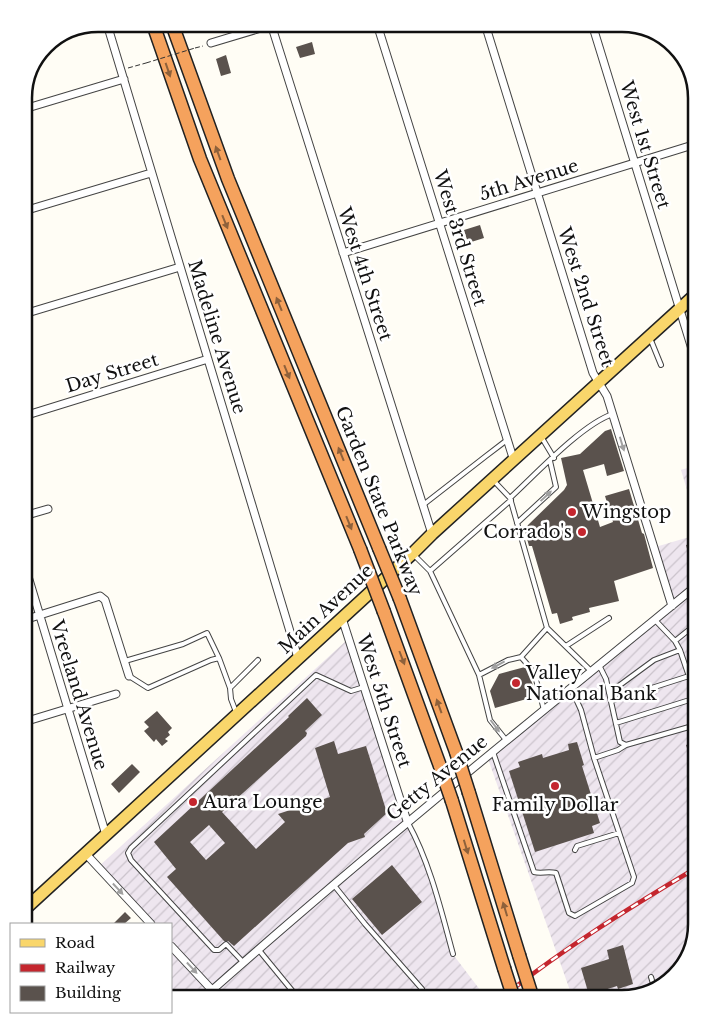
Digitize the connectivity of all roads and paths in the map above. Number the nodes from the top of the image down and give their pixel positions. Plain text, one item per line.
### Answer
1 (109, 32) edge
2 (156, 32) edge
3 (175, 32) edge
4 (245, 32) edge
5 (275, 32) edge
6 (380, 33) edge
7 (488, 33) edge
8 (595, 33) edge
9 (211, 43) joint
10 (121, 70) junction
11 (124, 79) junction
12 (33, 106) edge
13 (688, 146) edge
14 (635, 163) junction
15 (152, 173) junction
16 (538, 193) junction
17 (33, 208) edge
18 (440, 223) junction
19 (343, 253) junction
20 (180, 266) junction
21 (688, 303) edge
22 (680, 309) junction
23 (33, 311) edge
24 (650, 336) junction
25 (688, 336) edge
26 (208, 359) junction
27 (661, 366) dead end
28 (599, 383) junction
29 (33, 413) edge
30 (613, 414) junction
31 (541, 436) junction
32 (507, 440) junction
33 (554, 458) junction
34 (514, 461) junction
35 (550, 461) junction
36 (493, 480) junction
37 (511, 499) junction
38 (423, 506) junction
39 (48, 508) dead end
40 (32, 513) edge
41 (517, 523) junction
42 (432, 534) junction
43 (413, 553) junction
44 (430, 571) junction
45 (32, 592) edge
46 (688, 593) edge
47 (672, 606) junction
48 (39, 615) junction
49 (32, 617) edge
50 (342, 618) junction
51 (608, 618) dead end
52 (655, 620) junction
53 (547, 628) junction
54 (688, 630) edge
55 (675, 641) junction
56 (566, 646) junction
57 (680, 650) junction
58 (521, 657) junction
59 (219, 658) junction
60 (298, 658) junction
61 (258, 660) dead end
62 (125, 661) junction
63 (599, 665) junction
64 (591, 671) junction
65 (688, 673) edge
66 (479, 675) junction
67 (129, 676) joint
68 (688, 676) edge
69 (364, 687) junction
70 (230, 688) junction
71 (571, 688) junction
72 (610, 693) junction
73 (116, 694) dead end
74 (688, 700) edge
75 (611, 701) junction
76 (67, 709) junction
77 (544, 710) junction
78 (237, 714) junction
79 (32, 720) edge
80 (616, 723) junction
81 (688, 727) edge
82 (506, 740) junction
83 (626, 745) junction
84 (493, 751) junction
85 (594, 758) junction
86 (407, 821) junction
87 (619, 833) junction
88 (106, 835) junction
89 (574, 850) dead end
90 (85, 853) junction
91 (333, 884) junction
92 (32, 902) edge
93 (150, 923) edge
94 (172, 947) edge
95 (258, 949) junction
96 (454, 954) dead end
97 (243, 962) junction
98 (650, 977) dead end
99 (652, 983) edge
100 (422, 989) dead end
101 (212, 990) joint
102 (292, 990) edge
103 (511, 990) edge
104 (530, 990) edge

1 - 10 street, Madeline Avenue
2 -> 103 highway, Garden State Parkway, bridge
104 -> 3 highway, Garden State Parkway, bridge
4 - 9 street
5 - 19 street, West 4th Street
6 - 18 street, West 3rd Street
7 - 16 street, West 2nd Street
8 - 14 street, West 1st Street
9 - 10 path, bridge
10 - 11 street, Madeline Avenue
11 - 12 street
11 - 15 street, Madeline Avenue
13 - 14 street, 5th Avenue
14 - 16 street, 5th Avenue
14 - 22 street, West 1st Street
15 - 17 street
15 - 20 street, Madeline Avenue
16 - 18 street, 5th Avenue
16 - 28 street, West 2nd Street
18 - 19 street, 5th Avenue
18 - 32 street, West 3rd Street
19 - 38 street, West 4th Street
20 - 23 street
20 - 26 street, Madeline Avenue
21 - 22 main road, Main Avenue
22 - 24 main road, Main Avenue
22 - 25 street, West 1st Street
24 - 27 lane
24 - 28 main road, Main Avenue
26 - 29 street, Day Street
26 - 60 street, Madeline Avenue
28 - 30 street, West 2nd Street
28 - 31 main road, Main Avenue
30 - 33 lane
30 -> 47 street, West 2nd Street
31 - 33 lane
31 - 34 main road, Main Avenue
32 - 34 street, West 3rd Street
32 - 38 lane
33 - 35 lane
34 - 36 main road, Main Avenue
35 - 37 lane
41 -> 35 lane
36 - 37 lane
36 - 42 main road, Main Avenue
37 - 41 lane
37 - 44 lane
38 - 42 street, West 4th Street
39 - 40 street
41 - 53 lane
42 - 43 main road, Main Avenue
43 - 44 lane
43 - 50 main road, Main Avenue
44 - 66 lane
45 - 48 street, Vreeland Avenue
46 - 47 street, Getty Avenue
47 - 52 street, Getty Avenue
48 - 49 street
48 - 62 street
48 - 76 street, Vreeland Avenue
50 - 60 main road, Main Avenue
50 - 69 street, West 5th Street
51 - 56 lane
52 - 55 lane
52 - 63 street, Getty Avenue
53 - 56 lane
53 - 58 lane
54 - 55 lane
55 - 57 lane
56 - 64 lane
57 - 65 lane
57 - 72 lane
58 -> 66 lane
58 - 77 lane
59 - 62 lane
59 - 67 lane
59 - 70 lane
60 - 78 main road, Main Avenue
61 - 70 lane
62 - 67 street
63 - 64 street, Getty Avenue
63 - 72 lane
64 - 71 street, Getty Avenue
66 -> 82 lane
68 - 75 lane
69 - 86 street, West 5th Street
69 - 97 lane
70 - 78 lane
71 - 77 street, Getty Avenue
71 - 85 lane
72 - 75 lane
73 - 76 street
74 - 80 lane
75 - 80 lane
76 - 79 street
76 - 88 street, Vreeland Avenue
77 - 82 street, Getty Avenue
78 - 88 main road, Main Avenue
80 - 83 lane
81 - 83 lane
82 - 84 street, Getty Avenue
83 - 85 lane
84 - 86 street, Getty Avenue
84 - 87 lane
85 - 87 lane
86 - 91 street, Getty Avenue
86 - 96 lane
87 - 89 lane
88 - 90 main road, Main Avenue
90 - 92 main road, Main Avenue
90 -> 93 street
91 - 95 street, Getty Avenue
91 - 100 lane
94 -> 101 street
95 - 97 street, Getty Avenue
95 - 102 lane
97 - 101 street, Getty Avenue
98 - 99 lane

